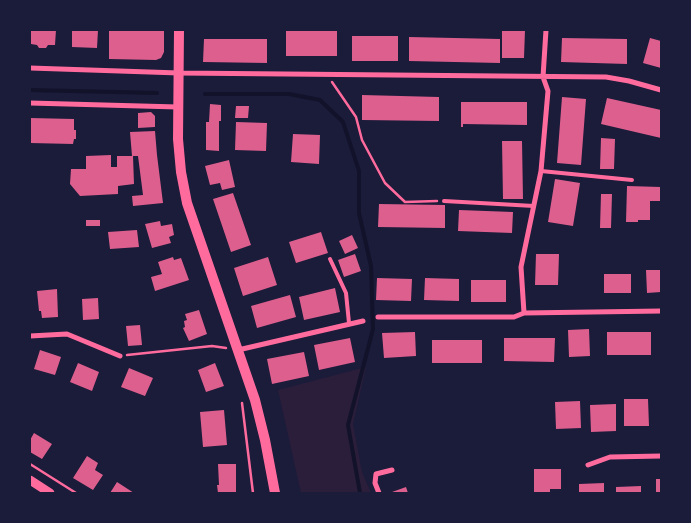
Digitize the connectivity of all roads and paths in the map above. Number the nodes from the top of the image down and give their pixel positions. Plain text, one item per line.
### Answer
1 (179, 30) edge
2 (546, 30) edge
3 (30, 68) edge
4 (180, 73) junction
5 (327, 75) junction
6 (543, 77) junction
7 (661, 90) edge
8 (30, 102) edge
9 (179, 108) junction
10 (541, 171) junction
11 (632, 180) dead end
12 (444, 201) joint
13 (534, 206) junction
14 (330, 259) dead end
15 (661, 311) edge
16 (524, 313) junction
17 (378, 317) dead end
18 (363, 321) dead end
19 (349, 323) junction
20 (30, 336) edge
21 (238, 350) junction
22 (120, 356) joint
23 (242, 403) dead end
24 (661, 456) edge
25 (30, 464) edge
26 (588, 465) dead end
27 (392, 470) dead end
28 (30, 480) edge
29 (50, 493) edge
30 (76, 493) edge
31 (253, 493) edge
32 (275, 493) edge
33 (379, 493) edge

1 - 4 main road
2 - 6 street
3 - 4 street
4 - 5 street
4 - 9 main road
5 - 6 street
5 - 12 path
6 - 7 street
6 - 10 street
8 - 9 street
9 - 21 main road
10 - 11 lane
10 - 13 street
12 - 13 lane
13 - 16 street
14 - 19 lane
15 - 16 street
16 - 17 street
18 - 19 street
19 - 21 street
20 - 22 street
21 - 22 path
21 - 32 main road
23 - 31 path
24 - 26 street
25 - 30 path
27 - 33 street
28 - 29 street

